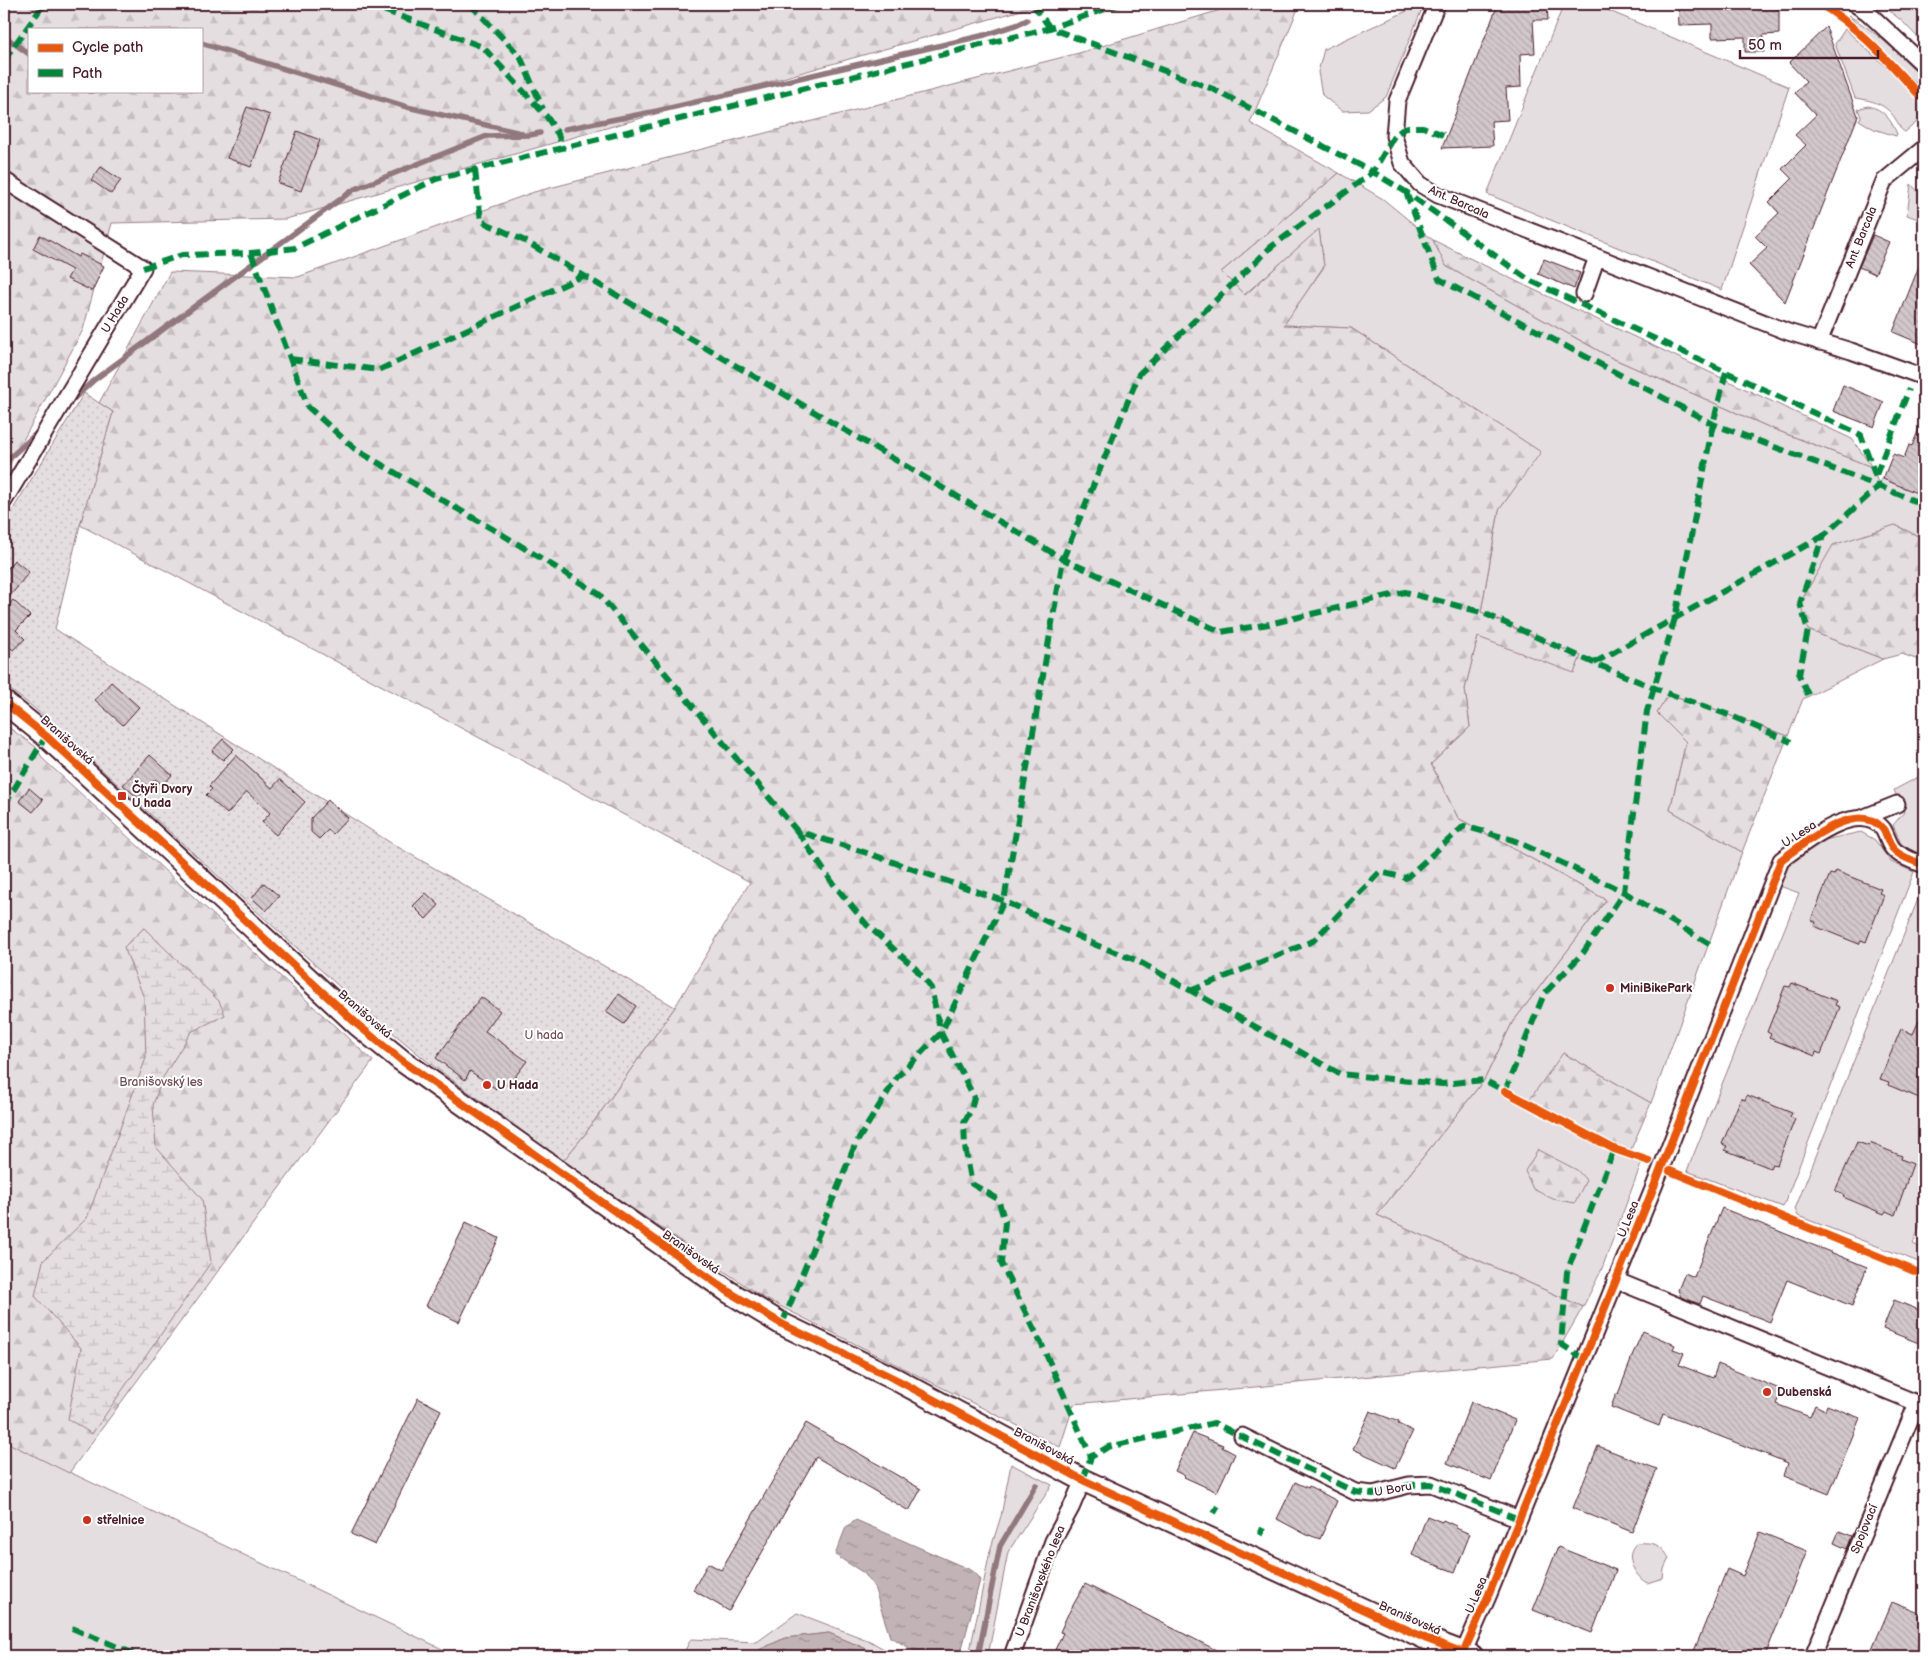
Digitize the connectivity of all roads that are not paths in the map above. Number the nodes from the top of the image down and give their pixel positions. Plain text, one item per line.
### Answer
1 (1437, 4) edge
2 (1855, 4) edge
3 (1924, 65) edge
4 (1924, 148) edge
5 (4, 180) edge
6 (1597, 257) junction
7 (1584, 294) dead end
8 (1819, 342) junction
9 (1924, 377) edge
10 (4, 501) edge
11 (4, 702) edge
12 (1897, 804) dead end
13 (1862, 818) junction
14 (1924, 865) edge
15 (1615, 1280) junction
16 (1920, 1404) edge
17 (1242, 1436) dead end
18 (1083, 1480) junction
19 (1519, 1519) junction
20 (1466, 1655) edge
21 (1012, 1656) edge
22 (1814, 1656) edge

1 - 6 street, Ant. Barcala
2 - 3 street
4 - 8 street, Ant. Barcala
5 - 10 street, U Hada
6 - 7 street
6 - 8 street, Ant. Barcala
8 - 9 street, Ant. Barcala
11 - 18 street, Branišovská
12 - 13 street
13 - 14 street
13 - 15 street, U Lesa
15 - 16 street
15 - 19 street, U Lesa
16 - 22 street, Spojovací
17 - 19 street, U Boru
18 - 20 street, Branišovská
18 - 21 street, U Branišovského lesa
19 - 20 street, U Lesa

